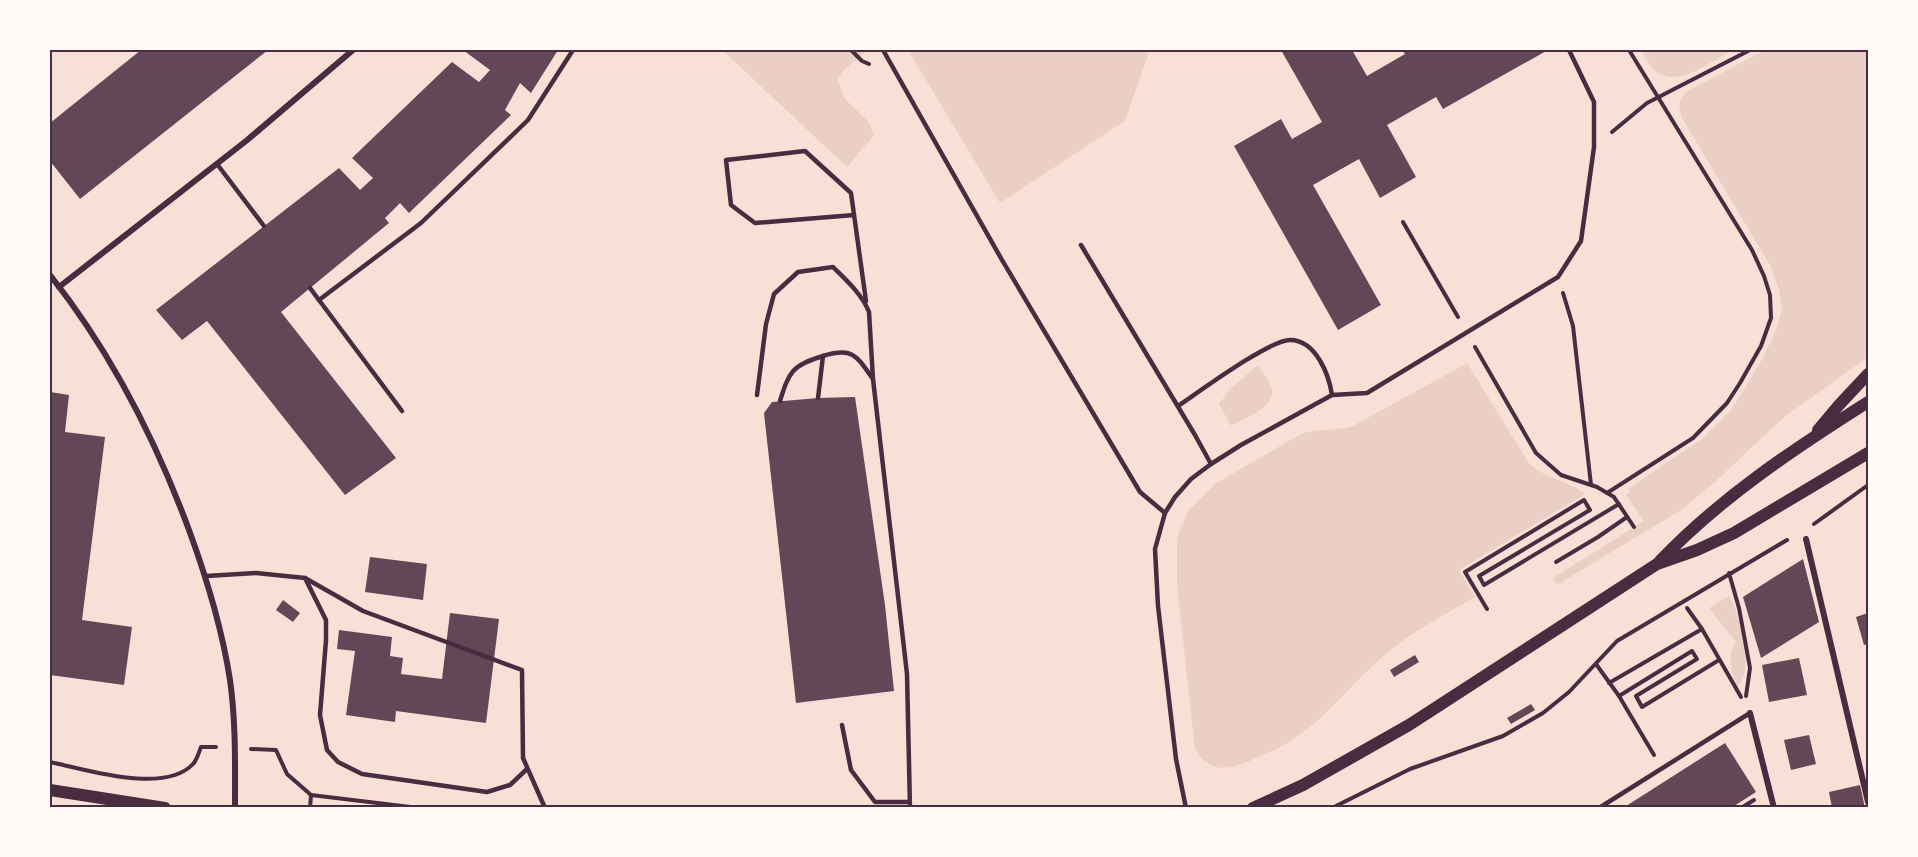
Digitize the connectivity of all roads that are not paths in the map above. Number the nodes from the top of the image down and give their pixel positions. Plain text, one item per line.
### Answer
1 (353, 50) edge
2 (573, 50) edge
3 (883, 50) edge
4 (1569, 50) edge
5 (218, 164) junction
6 (854, 215) junction
7 (264, 226) dead end
8 (1081, 245) dead end
9 (50, 275) edge
10 (59, 287) junction
11 (310, 288) dead end
12 (319, 300) junction
13 (866, 304) junction
14 (823, 356) junction
15 (1869, 374) edge
16 (873, 379) junction
17 (757, 395) dead end
18 (1332, 395) junction
19 (818, 398) dead end
20 (780, 401) dead end
21 (1869, 402) edge
22 (1178, 406) junction
23 (402, 411) dead end
24 (1811, 438) junction
25 (1869, 453) edge
26 (1211, 465) junction
27 (1165, 513) junction
28 (1806, 539) dead end
29 (1657, 564) junction
30 (206, 576) junction
31 (305, 578) junction
32 (1750, 713) joint
33 (842, 725) dead end
34 (527, 769) junction
35 (50, 790) edge
36 (1869, 801) edge
37 (910, 805) edge
38 (165, 807) edge
39 (235, 807) edge
40 (545, 807) edge
41 (1186, 807) edge
42 (1253, 807) edge
43 (1599, 807) edge
44 (1774, 807) edge

1 - 5 street
2 - 12 lane
3 - 27 lane
4 - 18 lane
5 - 7 lane
5 - 10 street
6 - 6 lane
6 - 13 lane
8 - 22 lane
9 - 10 street
10 - 30 street
11 - 12 lane
12 - 23 lane
13 - 16 lane
13 - 17 lane
14 - 16 lane
14 - 19 lane
14 - 20 lane
15 - 24 main road
16 - 37 lane
18 - 22 lane
18 - 26 lane
21 - 24 main road
22 - 26 lane
24 - 29 main road
25 - 29 main road
26 - 27 lane
27 - 41 lane
28 - 36 street
29 - 42 main road
30 - 31 lane
30 - 39 street
31 - 34 lane
31 - 34 lane
32 - 43 lane
32 - 44 street
33 - 37 lane
34 - 40 lane
35 - 38 main road

